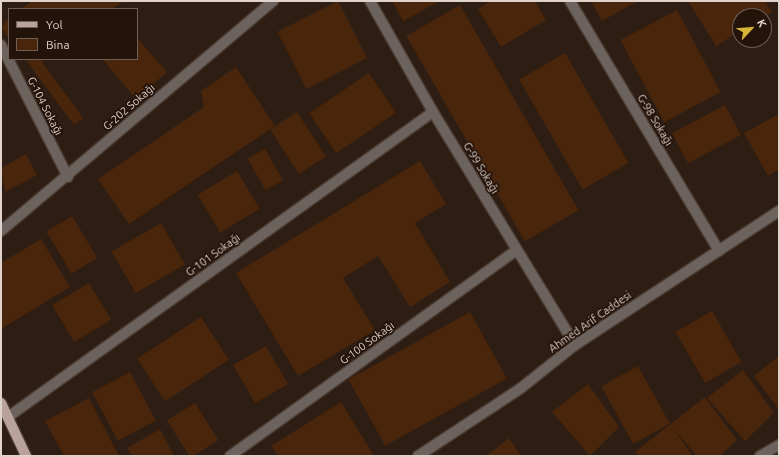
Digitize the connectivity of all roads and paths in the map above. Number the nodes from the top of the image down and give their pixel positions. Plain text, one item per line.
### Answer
1 (273, 1) edge
2 (370, 1) edge
3 (570, 1) edge
4 (1, 45) edge
5 (8, 59) edge
6 (9, 60) edge
7 (433, 112) junction
8 (68, 177) junction
9 (779, 211) edge
10 (1, 230) edge
11 (517, 250) junction
12 (719, 251) junction
13 (575, 344) junction
14 (1, 403) edge
15 (8, 417) junction
16 (779, 446) edge
17 (26, 456) edge
18 (230, 456) edge
19 (418, 456) edge
20 (760, 456) edge

1 - 8 street, G-202 Sokağı
2 - 7 street, G-99 Sokağı
3 - 12 street, G-98 Sokağı
4 - 5 street, G-104 Sokağı
6 - 8 street, G-104 Sokağı
7 - 11 street, G-99 Sokağı
7 - 15 street, G-101 Sokağı
8 - 10 street, G-202 Sokağı
9 - 12 street, Ahmed Arif Caddesi
11 - 13 street, G-99 Sokağı
11 - 18 street, G-100 Sokağı
12 - 13 street, Ahmed Arif Caddesi
13 - 19 street, Ahmed Arif Caddesi
14 - 15 main road
15 - 17 main road
16 - 20 street

